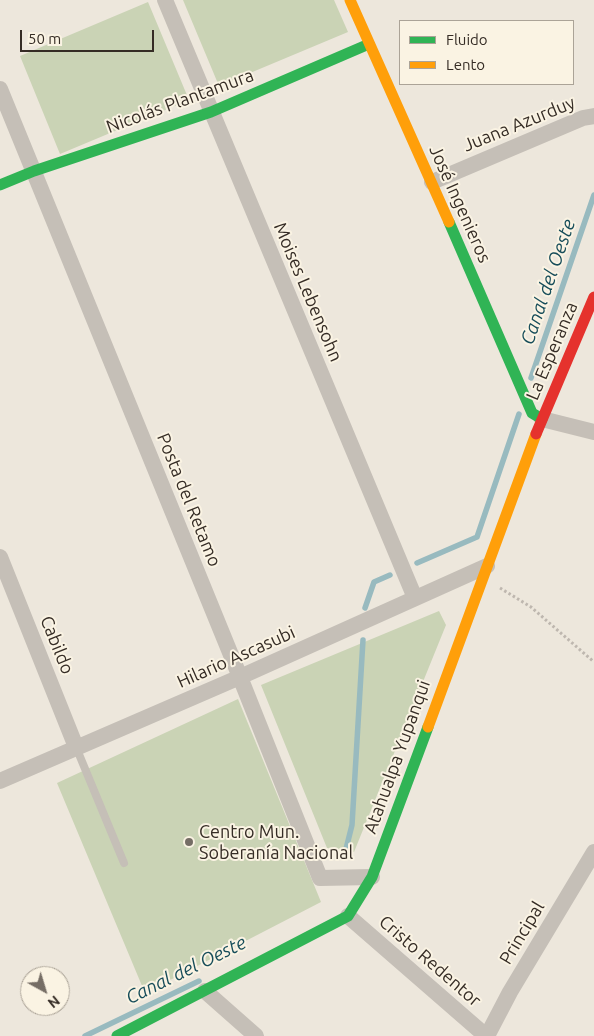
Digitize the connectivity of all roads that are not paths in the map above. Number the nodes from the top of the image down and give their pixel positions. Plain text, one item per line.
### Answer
1 (165, 0) edge
2 (357, 2) edge
3 (369, 44) junction
4 (0, 89) edge
5 (211, 112) junction
6 (594, 116) edge
7 (34, 171) junction
8 (432, 182) junction
9 (0, 185) edge
10 (594, 297) edge
11 (542, 419) junction
12 (594, 432) edge
13 (0, 556) edge
14 (485, 571) junction
15 (416, 598) junction
16 (240, 677) junction
17 (76, 747) junction
18 (0, 782) edge
19 (594, 852) edge
20 (124, 863) dead end
21 (372, 877) junction
22 (348, 916) junction
23 (205, 991) junction
24 (117, 1036) edge
25 (256, 1036) edge
26 (486, 1036) edge

1 - 5 street, Moises Lebensohn
2 - 3 street, José Ingenieros
3 - 5 street, Nicolás Plantamura
3 - 8 street, José Ingenieros
4 - 7 street, Posta del Retamo
5 - 7 street, Nicolás Plantamura
5 - 15 street, Moises Lebensohn
6 - 8 street, Juana Azurduy
7 - 9 street, Nicolás Plantamura
7 - 16 street, Posta del Retamo
8 - 11 street, José Ingenieros
10 - 11 street, La Esperanza
11 - 12 street
11 - 14 street, Atahualpa Yupanqui
13 - 17 street, Cabildo
14 - 15 street, Hilario Ascasubi
14 - 21 street, Atahualpa Yupanqui
15 - 16 street, Hilario Ascasubi
16 - 17 street, Hilario Ascasubi
16 - 21 street, Posta del Retamo
17 - 18 street, Hilario Ascasubi
17 - 20 lane
19 - 26 street, Principal
21 - 22 street, Atahualpa Yupanqui
22 - 23 street
22 - 26 street, Cristo Redentor
23 - 24 street
23 - 25 street

